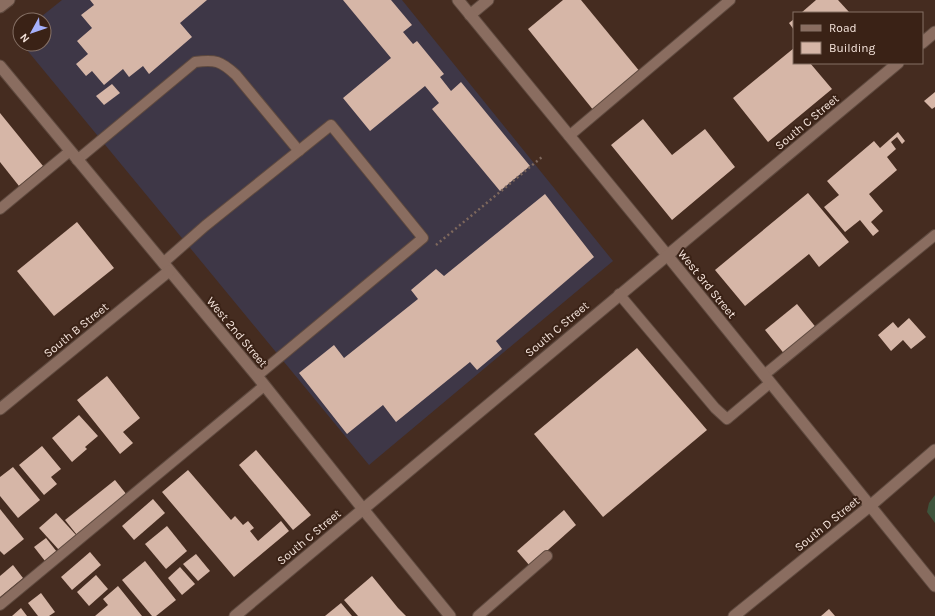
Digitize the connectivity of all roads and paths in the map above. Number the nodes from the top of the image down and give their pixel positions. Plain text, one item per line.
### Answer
1 (9, 0) edge
2 (458, 0) edge
3 (488, 0) edge
4 (730, 0) edge
5 (0, 7) edge
6 (470, 15) junction
7 (935, 32) edge
8 (923, 42) edge
9 (897, 64) edge
10 (0, 66) edge
11 (569, 136) junction
12 (70, 151) junction
13 (299, 151) junction
14 (77, 160) junction
15 (0, 209) edge
16 (935, 235) edge
17 (667, 255) junction
18 (166, 267) junction
19 (619, 294) junction
20 (257, 376) junction
21 (767, 379) junction
22 (264, 386) junction
23 (0, 409) edge
24 (935, 450) edge
25 (870, 506) junction
26 (363, 509) junction
27 (547, 556) dead end
28 (935, 586) edge
29 (0, 605) edge
30 (235, 616) edge
31 (450, 616) edge
32 (478, 616) edge
33 (734, 616) edge

1 - 5 street
2 - 6 street, West 3rd Street
3 - 6 street
4 - 11 lane
6 - 11 street, West 3rd Street
7 - 8 street
9 - 17 street, South C Street
10 - 12 street, West 2nd Street
11 - 17 street, West 3rd Street
12 - 14 street, West 2nd Street
12 - 15 lane
13 - 14 lane
13 - 18 lane
13 - 20 lane
14 - 18 street, West 2nd Street
16 - 21 lane
17 - 19 street, South C Street
17 - 21 street, West 3rd Street
18 - 20 street, West 2nd Street
18 - 23 street, South B Street
19 - 21 lane
19 - 26 street, South C Street
20 - 22 street, West 2nd Street
21 - 25 street, West 3rd Street
22 - 26 street, West 2nd Street
22 - 29 lane
24 - 25 street, South D Street
25 - 28 street, West 3rd Street
25 - 33 street, South D Street
26 - 30 street, South C Street
26 - 31 street, West 2nd Street
27 - 32 lane

